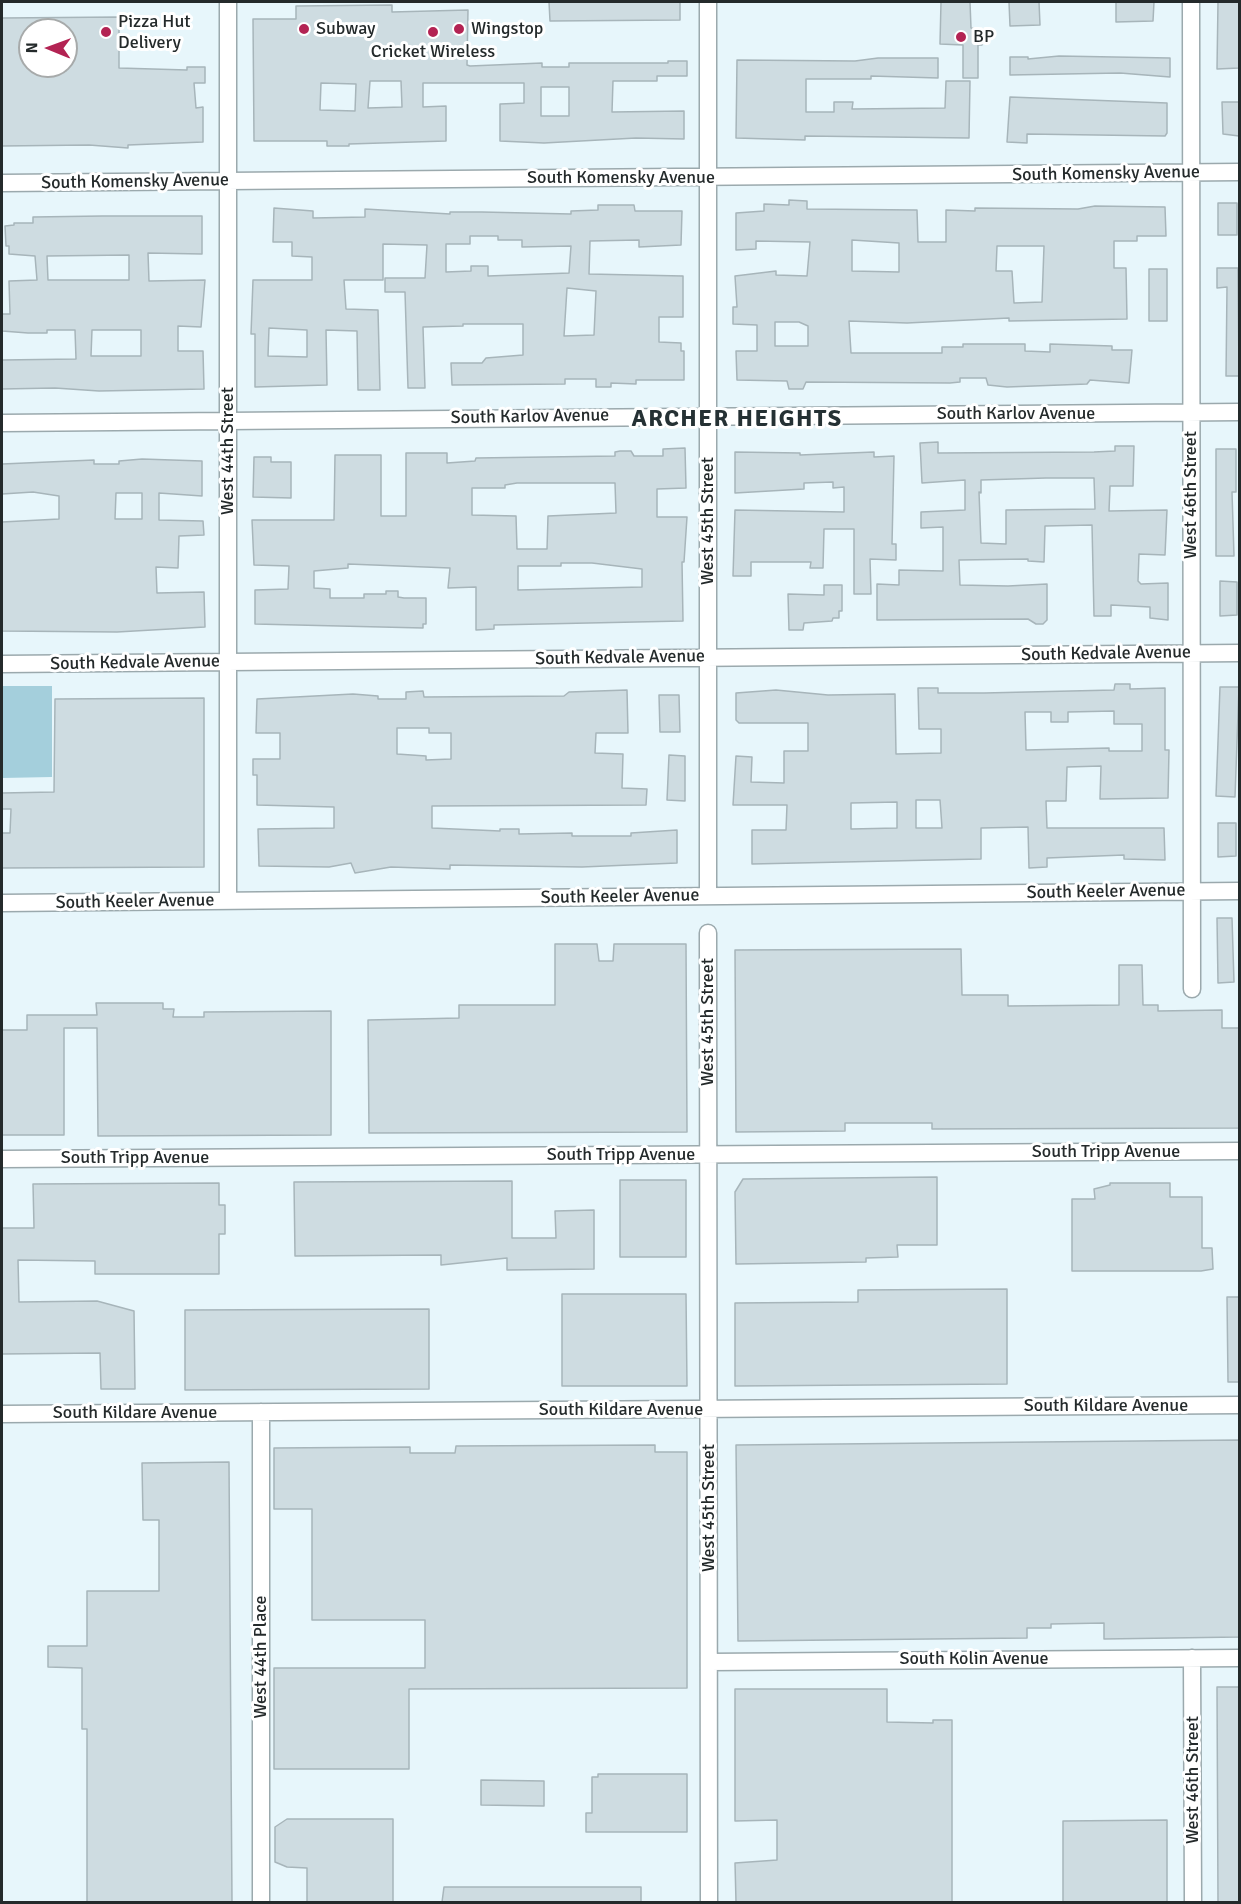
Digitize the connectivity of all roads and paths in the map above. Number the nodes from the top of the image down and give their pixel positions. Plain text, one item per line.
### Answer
1 (228, 2) edge
2 (708, 2) edge
3 (1191, 2) edge
4 (1239, 172) edge
5 (1191, 173) junction
6 (708, 177) junction
7 (228, 181) junction
8 (2, 183) edge
9 (1239, 412) edge
10 (1191, 413) junction
11 (708, 416) junction
12 (228, 420) junction
13 (2, 423) edge
14 (1192, 653) junction
15 (1239, 653) edge
16 (709, 658) junction
17 (228, 662) junction
18 (2, 664) edge
19 (1192, 891) junction
20 (1239, 891) edge
21 (708, 896) junction
22 (228, 901) junction
23 (2, 903) edge
24 (708, 933) dead end
25 (1192, 989) dead end
26 (1239, 1151) edge
27 (709, 1155) junction
28 (2, 1159) edge
29 (1239, 1405) edge
30 (709, 1409) junction
31 (261, 1412) junction
32 (2, 1414) edge
33 (1192, 1658) junction
34 (1239, 1658) edge
35 (709, 1662) junction
36 (261, 1902) edge
37 (709, 1902) edge
38 (1193, 1902) edge

1 - 7 street, West 44th Street
2 - 6 street, West 45th Street
3 - 5 street, West 46th Street
4 - 5 street, South Komensky Avenue
5 - 6 street, South Komensky Avenue
5 - 10 street, West 46th Street
6 - 7 street, South Komensky Avenue
6 - 11 street, West 45th Street
7 - 8 street, South Komensky Avenue
7 - 12 street, West 44th Street
9 - 10 street, South Karlov Avenue
10 - 11 street, South Karlov Avenue
10 - 14 street, West 46th Street
11 - 12 street, South Karlov Avenue
11 - 16 street, West 45th Street
12 - 13 street, South Karlov Avenue
12 - 17 street, West 44th Street
14 - 15 street, South Kedvale Avenue
14 - 16 street, South Kedvale Avenue
14 - 19 street, West 46th Street
16 - 17 street, South Kedvale Avenue
16 - 21 street, West 45th Street
17 - 18 street, South Kedvale Avenue
17 - 22 street, West 44th Street
19 - 20 street, South Keeler Avenue
19 - 21 street, South Keeler Avenue
19 - 25 street, West 46th Street
21 - 22 street, South Keeler Avenue
22 - 23 street, South Keeler Avenue
24 - 27 street, West 45th Street
26 - 27 street, South Tripp Avenue
27 - 28 street, South Tripp Avenue
27 - 30 street, West 45th Street
29 - 30 street, South Kildare Avenue
30 - 31 street, South Kildare Avenue
30 - 35 street, West 45th Street
31 - 32 street, South Kildare Avenue
31 - 36 street, West 44th Place
33 - 34 street, South Kolin Avenue
33 - 35 street, South Kolin Avenue
33 - 38 street, West 46th Street
35 - 37 street, West 45th Street

